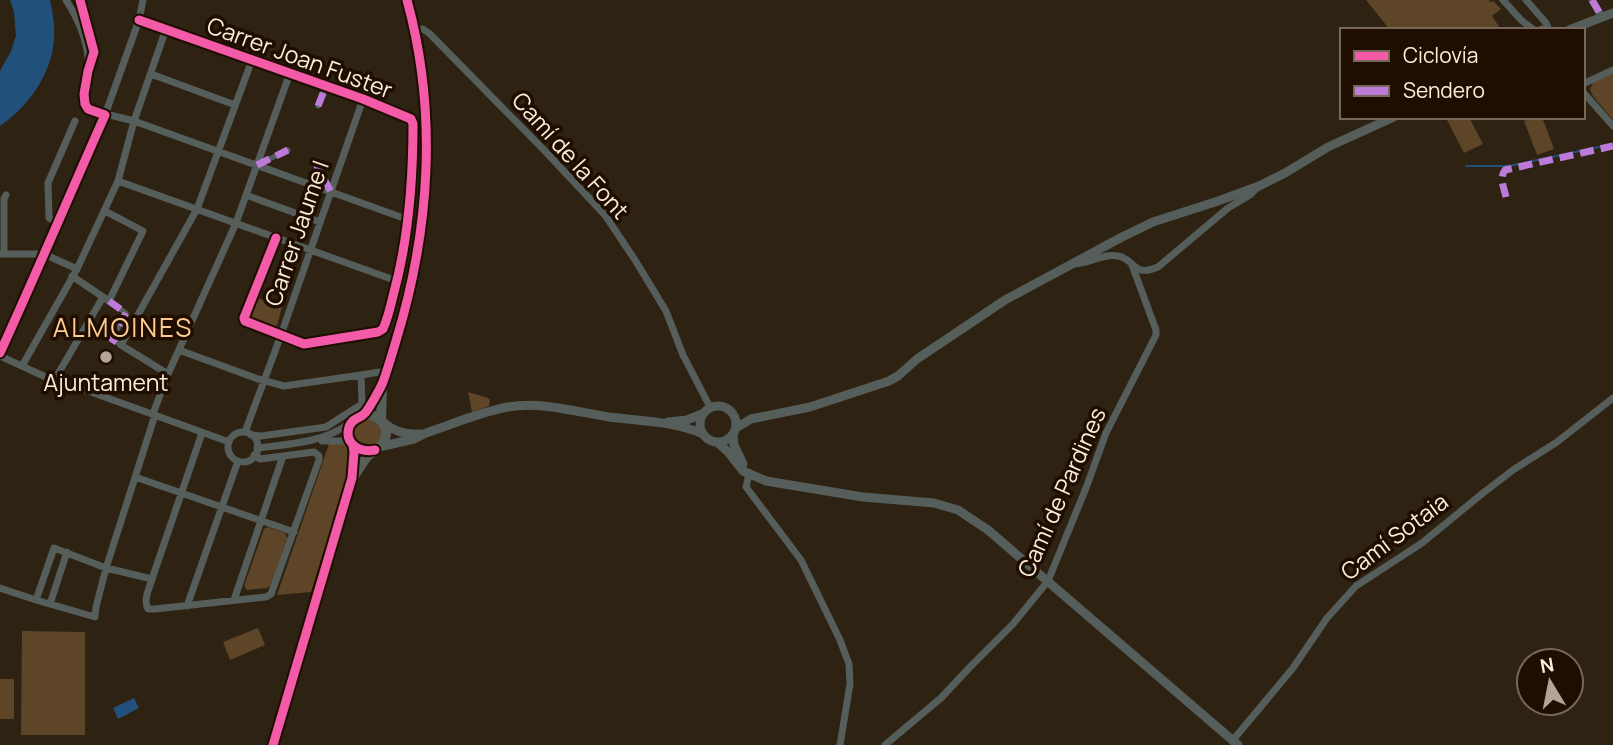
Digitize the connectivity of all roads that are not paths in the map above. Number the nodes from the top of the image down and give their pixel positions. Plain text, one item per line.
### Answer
1 (66, 0) edge
2 (80, 0) edge
3 (144, 0) edge
4 (407, 0) edge
5 (1503, 0) edge
6 (1526, 0) edge
7 (1592, 0) edge
8 (1613, 13) edge
9 (1602, 17) junction
10 (139, 20) junction
11 (1531, 28) edge
12 (1547, 28) edge
13 (1574, 28) edge
14 (166, 29) junction
15 (419, 29) junction
16 (252, 60) junction
17 (1613, 70) edge
18 (88, 71) junction
19 (290, 73) junction
20 (151, 74) junction
21 (1585, 83) edge
22 (326, 86) junction
23 (1585, 94) edge
24 (363, 99) junction
25 (235, 105) junction
26 (318, 106) dead end
27 (106, 115) junction
28 (1390, 119) edge
29 (75, 121) dead end
30 (134, 121) junction
31 (1613, 126) edge
32 (288, 150) dead end
33 (218, 151) junction
34 (314, 160) dead end
35 (257, 165) junction
36 (118, 181) junction
37 (1259, 186) junction
38 (331, 192) junction
39 (6, 195) dead end
40 (246, 195) junction
41 (197, 209) junction
42 (105, 211) junction
43 (409, 220) junction
44 (57, 222) junction
45 (320, 222) junction
46 (236, 223) junction
47 (275, 238) junction
48 (310, 250) junction
49 (2, 254) edge
50 (44, 254) junction
51 (1073, 264) junction
52 (1132, 265) junction
53 (1152, 270) junction
54 (75, 272) junction
55 (397, 281) junction
56 (1140, 285) junction
57 (106, 299) junction
58 (281, 335) junction
59 (121, 345) junction
60 (179, 350) junction
61 (0, 355) edge
62 (22, 366) junction
63 (380, 372) dead end
64 (169, 374) junction
65 (362, 377) junction
66 (55, 379) junction
67 (265, 380) junction
68 (382, 384) junction
69 (1613, 398) edge
70 (710, 407) junction
71 (731, 410) junction
72 (364, 414) junction
73 (702, 414) junction
74 (775, 414) junction
75 (155, 415) junction
76 (353, 421) junction
77 (382, 421) junction
78 (659, 423) junction
79 (735, 431) junction
80 (202, 433) junction
81 (248, 433) junction
82 (426, 433) junction
83 (703, 434) junction
84 (314, 440) junction
85 (229, 442) junction
86 (717, 442) junction
87 (352, 444) junction
88 (377, 448) junction
89 (256, 452) junction
90 (283, 456) junction
91 (238, 461) junction
92 (749, 474) junction
93 (135, 477) junction
94 (352, 478) junction
95 (182, 493) junction
96 (221, 506) junction
97 (261, 521) junction
98 (294, 532) junction
99 (67, 552) junction
100 (106, 568) junction
101 (152, 579) junction
102 (1048, 581) junction
103 (0, 588) edge
104 (36, 600) junction
105 (234, 600) junction
106 (50, 604) junction
107 (187, 606) junction
108 (1235, 743) edge
109 (273, 745) edge
110 (840, 745) edge
111 (885, 745) edge

1 - 18 street
2 - 18 street
3 - 10 street
4 - 15 main road
5 - 11 street
6 - 12 street
7 - 9 street
8 - 9 street
9 - 13 street
10 - 14 street, Carrer Joan Fuster
10 - 27 street
14 - 16 street, Carrer Joan Fuster
14 - 20 street
15 - 68 main road
15 - 70 street, Camí de la Font
16 - 19 street, Carrer Joan Fuster
16 - 25 street
17 - 21 street
18 - 27 street
19 - 22 street, Carrer Joan Fuster
19 - 35 street
20 - 25 street
20 - 30 street
22 - 24 street, Carrer Joan Fuster
22 - 26 street
23 - 31 street
24 - 38 street, Carrer Jaume I
24 - 43 street, Carrer Joan Fuster
25 - 33 street
27 - 30 street
27 - 44 street
28 - 37 street
29 - 44 street
30 - 33 street
30 - 36 street
32 - 35 street
33 - 35 street
33 - 41 street
34 - 38 street
35 - 38 street
35 - 40 street
36 - 41 street
36 - 42 street
37 - 51 street
37 - 53 street
38 - 43 street
38 - 45 street, Carrer Jaume I
39 - 49 street
40 - 45 street
40 - 46 street
41 - 46 street
41 - 59 street
42 - 54 street
42 - 57 street
43 - 55 street
44 - 50 street
45 - 48 street, Carrer Jaume I
46 - 47 street
46 - 60 street
47 - 48 street
47 - 58 street
48 - 55 street
48 - 58 street, Carrer Jaume I
49 - 50 street
50 - 54 street
50 - 61 street
51 - 52 street
51 - 74 street
52 - 53 street
52 - 56 street, Camí de Pardines
53 - 56 street
54 - 57 street
54 - 62 street
55 - 58 street
56 - 102 street, Camí de Pardines
57 - 59 street
57 - 66 street
58 - 67 street, Carrer Jaume I
59 - 64 street
60 - 64 street
60 - 67 street
61 - 62 street
62 - 66 street
63 - 65 street
64 - 75 street
65 - 67 street
65 - 81 street
66 - 75 street
67 - 81 street, Carrer Jaume I
68 - 72 main road
68 - 77 main road
69 - 108 street, Camí Sotaia
70 - 71 street
70 - 73 street
71 - 74 street
71 - 79 street
72 - 76 main road
72 - 77 main road
73 - 78 street
73 - 83 street
74 - 79 street
75 - 80 street
75 - 93 street
76 - 84 street
76 - 87 main road
77 - 82 street
77 - 88 main road
78 - 82 street
78 - 83 street
79 - 86 street
79 - 92 street
80 - 85 street
80 - 95 street
81 - 85 street
81 - 89 street
82 - 88 street
83 - 86 street
84 - 87 street
84 - 89 street
85 - 91 street
86 - 92 street
87 - 88 main road
87 - 94 main road
88 - 94 main road
89 - 90 street
89 - 91 street
90 - 97 street
90 - 98 street
91 - 96 street
92 - 102 street
92 - 110 street
93 - 95 street
93 - 100 street
94 - 109 main road
95 - 96 street
95 - 101 street
96 - 97 street
96 - 107 street
97 - 98 street
97 - 105 street
98 - 105 street
99 - 100 street
99 - 104 street
99 - 106 street
100 - 101 street
100 - 106 street
101 - 107 street
102 - 108 street
102 - 111 street, Camí de Pardines
103 - 104 street
104 - 106 street
105 - 107 street

